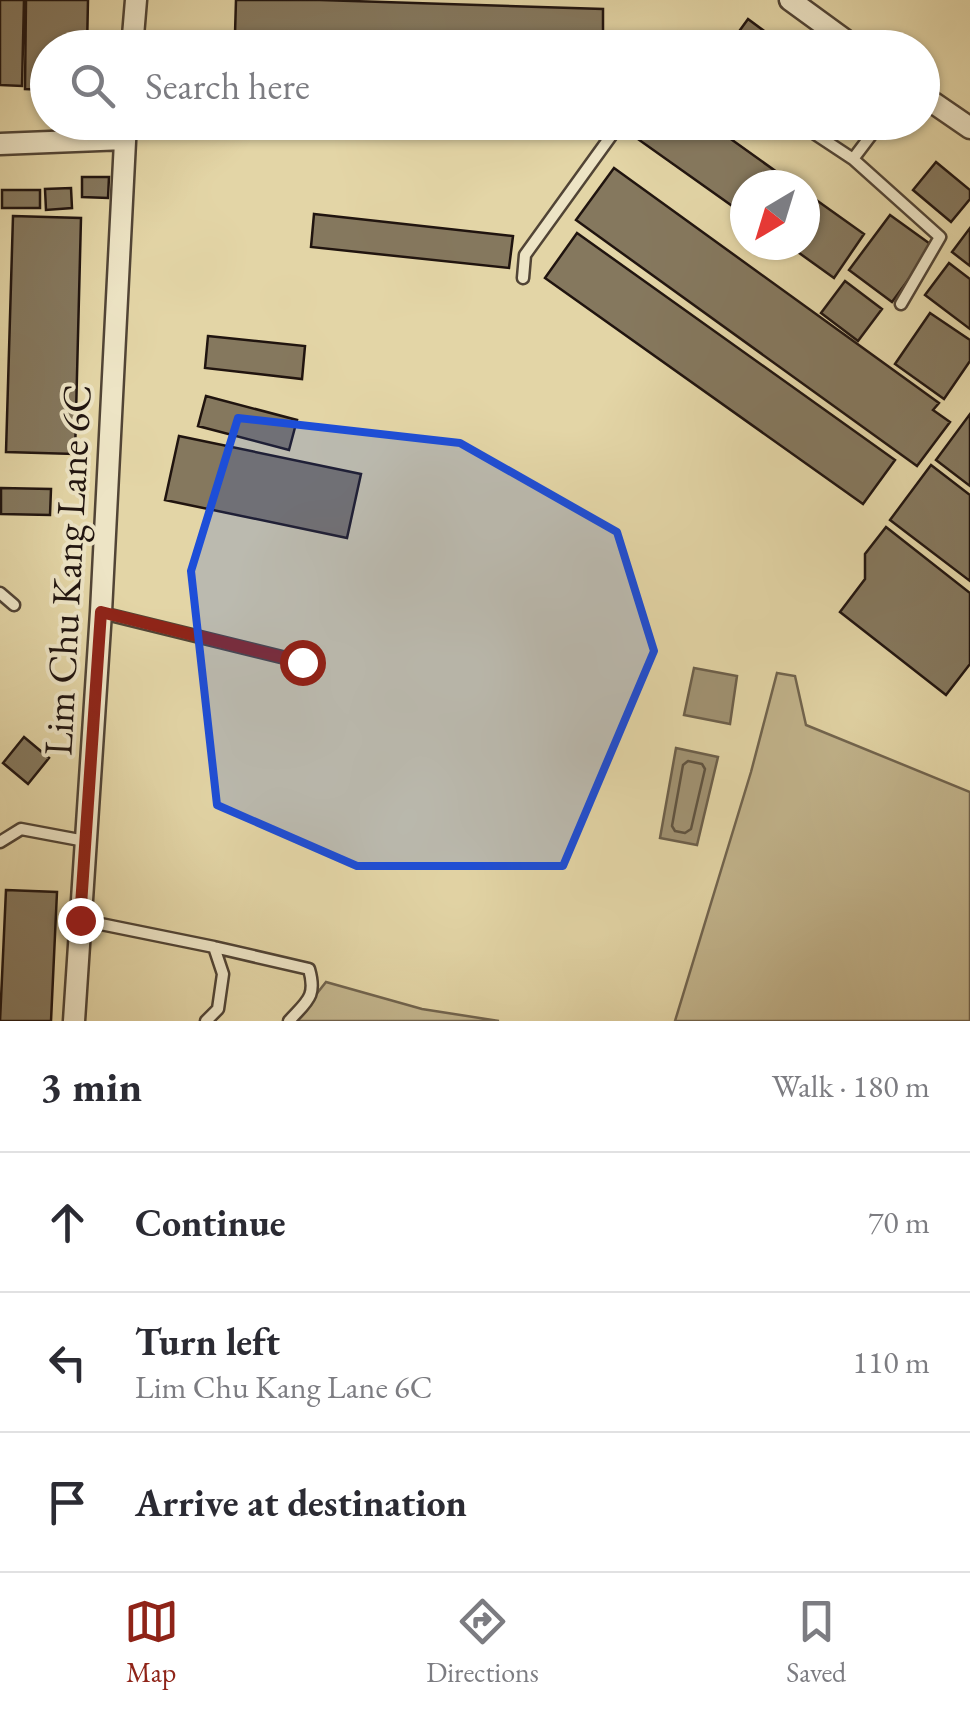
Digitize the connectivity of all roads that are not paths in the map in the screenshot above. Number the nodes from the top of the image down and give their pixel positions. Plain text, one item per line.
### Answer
1 (136, 0) edge
2 (790, 0) edge
3 (134, 30) edge
4 (831, 30) edge
5 (940, 107) edge
6 (970, 128) edge
7 (39, 140) edge
8 (126, 140) edge
9 (609, 140) edge
10 (824, 140) edge
11 (867, 140) edge
12 (0, 144) edge
13 (852, 159) junction
14 (523, 278) dead end
15 (901, 304) dead end
16 (0, 594) edge
17 (14, 605) dead end
18 (101, 612) junction
19 (302, 662) dead end
20 (0, 842) edge
21 (85, 842) junction
22 (80, 920) junction
23 (214, 947) junction
24 (74, 1021) edge
25 (206, 1021) edge
26 (289, 1021) edge

1 - 3 street
2 - 4 street
5 - 6 street
7 - 12 street
8 - 18 street, Lim Chu Kang Lane 6C
9 - 14 lane
10 - 13 lane
11 - 13 lane
13 - 15 lane
16 - 17 lane
18 - 19 lane
18 - 21 street, Lim Chu Kang Lane 6C
20 - 21 lane
21 - 22 street, Lim Chu Kang Lane 6C
22 - 23 lane
22 - 24 street, Lim Chu Kang Lane 6C
23 - 25 lane
23 - 26 lane

